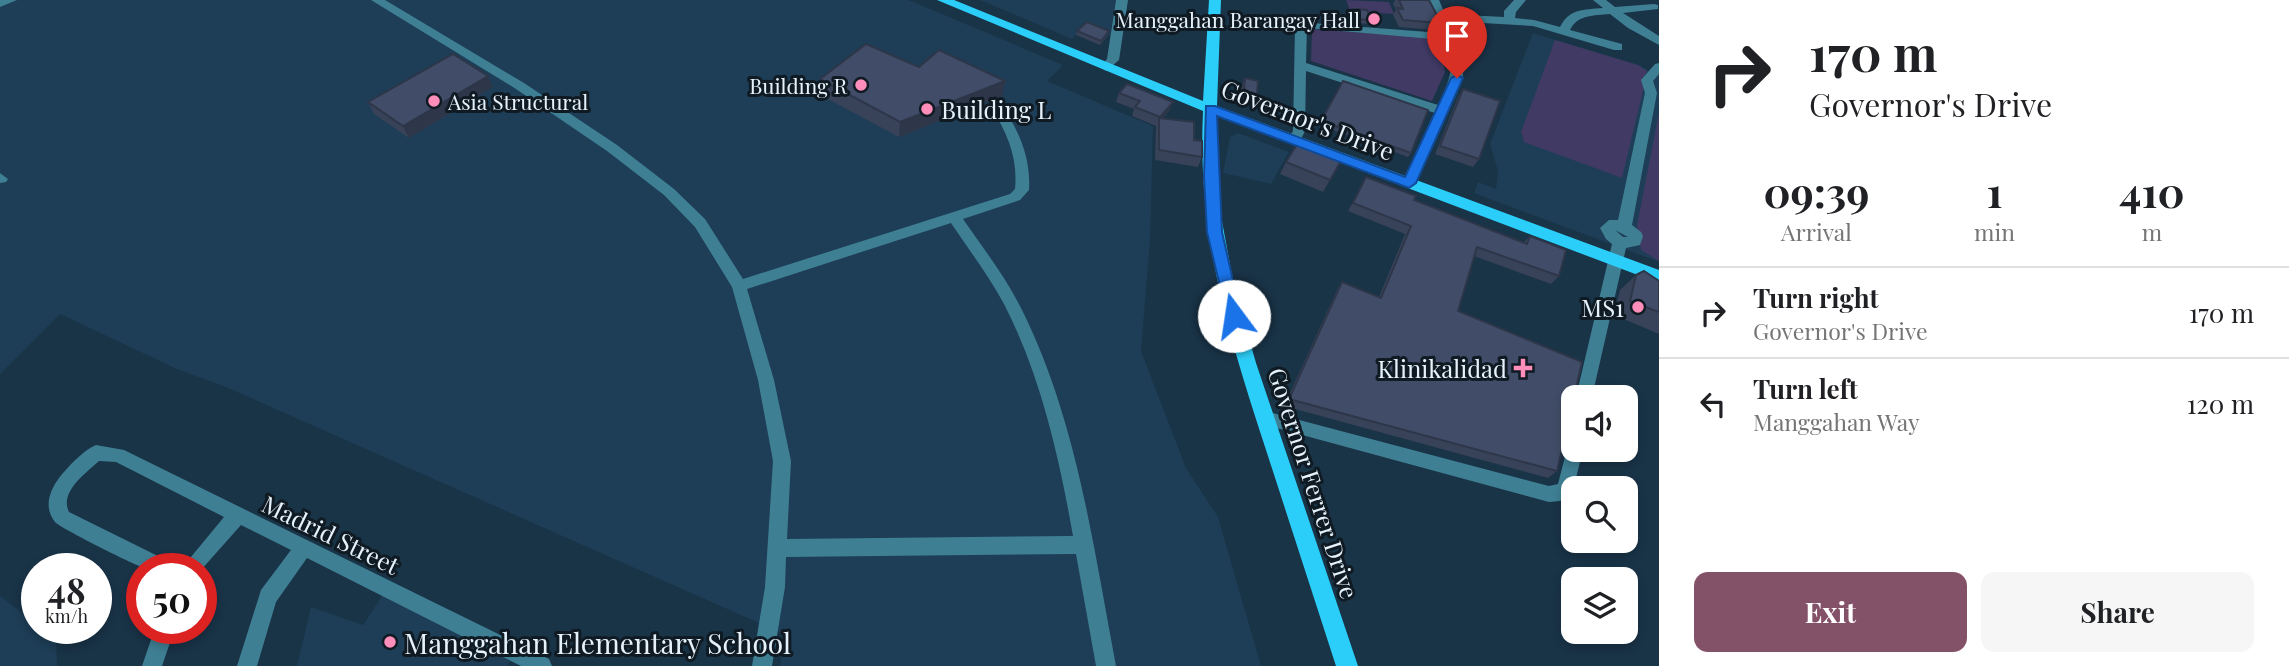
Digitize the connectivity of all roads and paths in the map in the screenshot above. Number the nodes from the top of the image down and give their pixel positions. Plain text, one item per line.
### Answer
1 (11, 0) edge
2 (377, 0) edge
3 (943, 0) edge
4 (1122, 0) edge
5 (1215, 0) edge
6 (1433, 0) edge
7 (1520, 0) edge
8 (1600, 0) edge
9 (0, 4) edge
10 (1653, 5) edge
11 (1610, 10) junction
12 (1446, 17) dead end
13 (1509, 20) junction
14 (1264, 21) dead end
15 (1301, 24) junction
16 (1564, 30) junction
17 (1450, 37) junction
18 (1656, 39) edge
19 (1618, 47) dead end
20 (1300, 65) junction
21 (1107, 67) junction
22 (1659, 67) edge
23 (1655, 90) edge
24 (1210, 108) junction
25 (999, 110) dead end
26 (1442, 111) junction
27 (1294, 140) junction
28 (1409, 183) junction
29 (955, 218) junction
30 (1622, 234) joint
31 (1615, 261) junction
32 (1659, 277) edge
33 (739, 286) junction
34 (1587, 385) edge
35 (1265, 418) junction
36 (1571, 462) edge
37 (238, 515) junction
38 (1082, 545) junction
39 (304, 547) junction
40 (779, 548) junction
41 (133, 553) edge
42 (204, 553) edge
43 (160, 644) edge
44 (152, 666) edge
45 (247, 666) edge
46 (542, 666) edge
47 (762, 666) edge
48 (1106, 666) edge
49 (1347, 666) edge

1 - 9 street
2 - 33 street
3 - 21 main road, Governor's Drive
4 - 21 street
5 - 24 main road, Governor Ferrer Drive
6 - 17 street
7 - 13 street
8 - 11 street
10 - 11 street
11 - 16 street
11 - 18 street
12 - 13 street
13 - 16 street
14 - 15 street
15 - 17 street
15 - 20 street
16 - 19 street
17 - 26 street
20 - 26 street
20 - 27 street
21 - 24 main road, Governor's Drive
22 - 23 street
23 - 30 street
24 - 27 main road, Governor's Drive
24 - 35 main road, Governor Ferrer Drive
25 - 29 street
26 - 28 street
27 - 28 main road, Governor's Drive
28 - 31 main road, Governor's Drive
29 - 33 street
29 - 38 street
30 - 31 street
31 - 32 main road, Governor's Drive
31 - 34 street
33 - 40 street
35 - 36 street
35 - 49 main road, Governor Ferrer Drive
37 - 39 street, Madrid Street
37 - 41 street, Madrid Street
37 - 42 street
38 - 40 street
38 - 48 street
39 - 45 street
39 - 46 street, Madrid Street
40 - 47 street
43 - 44 street

